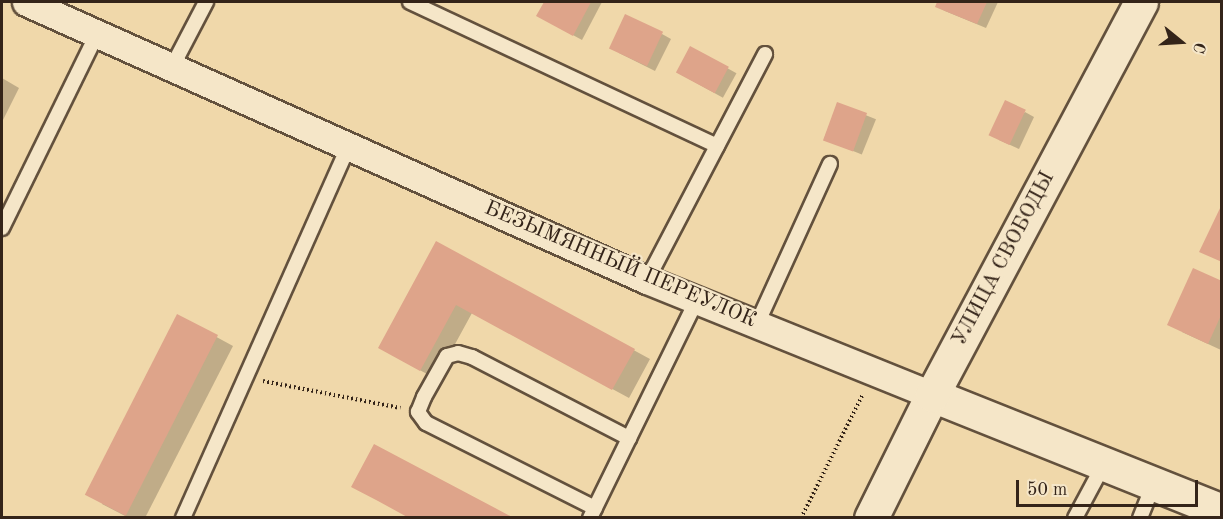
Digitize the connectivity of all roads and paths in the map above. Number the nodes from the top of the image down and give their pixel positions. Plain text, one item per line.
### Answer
1 (26, 2) edge
2 (206, 2) edge
3 (410, 2) edge
4 (1141, 2) edge
5 (97, 34) junction
6 (765, 54) dead end
7 (171, 69) junction
8 (717, 146) junction
9 (348, 147) junction
10 (830, 164) dead end
11 (2, 228) edge
12 (647, 280) junction
13 (698, 300) junction
14 (757, 324) junction
15 (874, 372) junction
16 (246, 378) junction
17 (932, 395) junction
18 (418, 412) junction
19 (629, 438) junction
20 (1104, 464) junction
21 (1154, 484) junction
22 (1221, 511) edge
23 (593, 513) edge
24 (183, 518) edge
25 (801, 518) edge
26 (871, 518) edge
27 (1075, 518) edge
28 (1140, 518) edge

1 - 5 street, БЕЗЫМЯННЫЙ ПЕРЕУЛОК
2 - 7 lane
3 - 8 lane
4 - 17 main road, УЛИЦА СВОБОДЫ
5 - 7 street, БЕЗЫМЯННЫЙ ПЕРЕУЛОК
5 - 11 lane
6 - 8 lane
7 - 9 street, БЕЗЫМЯННЫЙ ПЕРЕУЛОК
8 - 12 lane
9 - 12 street, БЕЗЫМЯННЫЙ ПЕРЕУЛОК
9 - 16 lane
10 - 14 lane
12 - 13 street, БЕЗЫМЯННЫЙ ПЕРЕУЛОК
13 - 14 street, БЕЗЫМЯННЫЙ ПЕРЕУЛОК
13 - 19 lane
14 - 15 street, БЕЗЫМЯННЫЙ ПЕРЕУЛОК
15 - 17 street, БЕЗЫМЯННЫЙ ПЕРЕУЛОК
15 - 25 path
16 - 18 path
16 - 24 lane
17 - 20 main road, БЕЗЫМЯННЫЙ ПЕРЕУЛОК
17 - 26 main road, УЛИЦА СВОБОДЫ
18 - 19 lane
18 - 23 lane
19 - 23 lane
20 - 21 main road, БЕЗЫМЯННЫЙ ПЕРЕУЛОК
20 - 27 lane
21 - 22 main road, БЕЗЫМЯННЫЙ ПЕРЕУЛОК
21 - 28 lane

